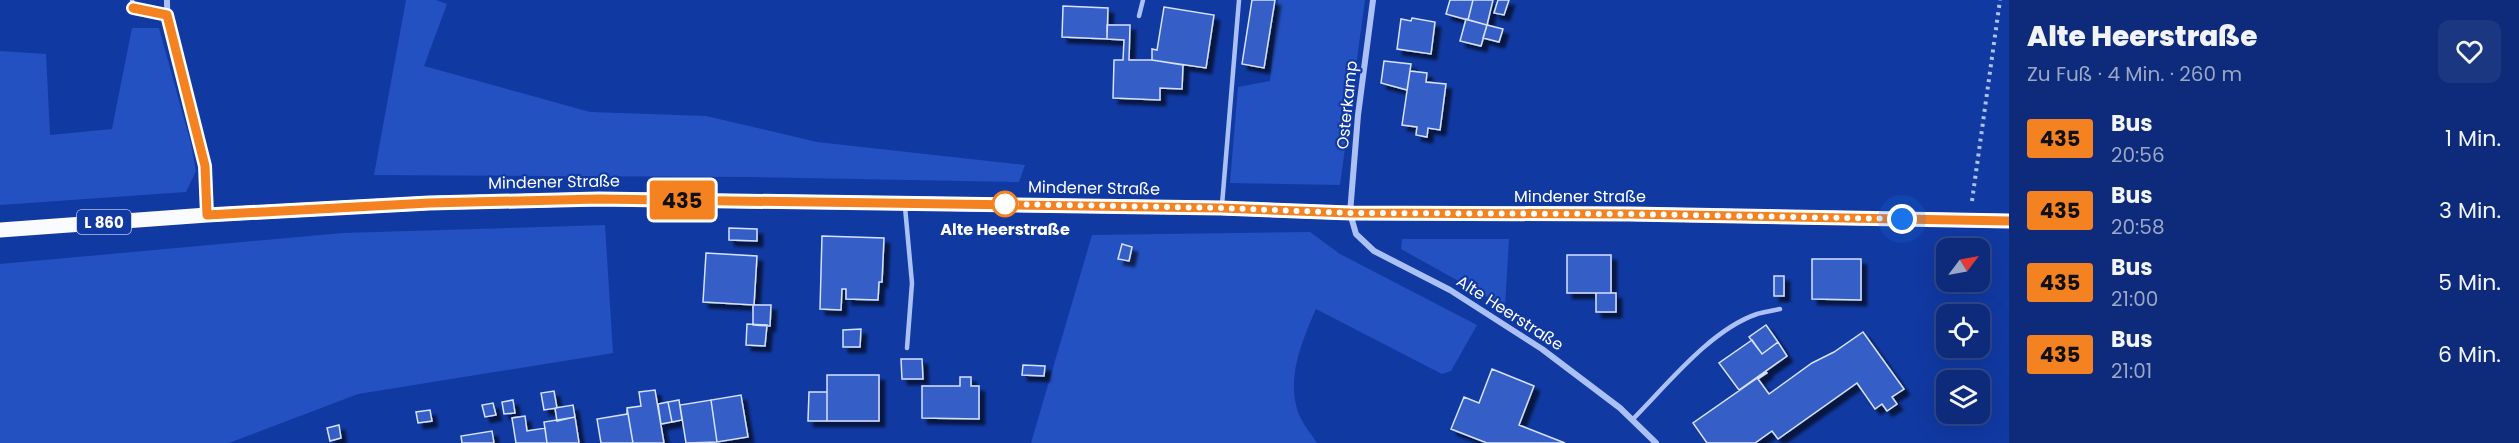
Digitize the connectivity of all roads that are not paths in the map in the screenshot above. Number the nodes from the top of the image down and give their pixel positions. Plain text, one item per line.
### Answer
1 (132, 0) edge
2 (167, 0) edge
3 (1143, 0) edge
4 (1239, 0) edge
5 (1373, 0) edge
6 (167, 15) junction
7 (1139, 16) dead end
8 (905, 202) junction
9 (1221, 208) junction
10 (1350, 213) junction
11 (207, 215) junction
12 (2009, 221) edge
13 (0, 230) edge
14 (1780, 309) dead end
15 (907, 348) dead end
16 (1632, 420) junction
17 (1656, 443) edge

1 - 6 lane
2 - 6 street
3 - 7 lane
4 - 9 lane
5 - 10 street, Osterkamp
6 - 11 street
8 - 9 main road, Mindener Straße / L 860
8 - 11 main road, Mindener Straße / L 860
8 - 15 lane
9 - 10 main road, Mindener Straße / L 860
10 - 12 main road, Mindener Straße / L 860
10 - 16 street, Alte Heerstraße
11 - 13 main road, Mindener Straße / L 860
14 - 16 lane
16 - 17 street, Alte Heerstraße

